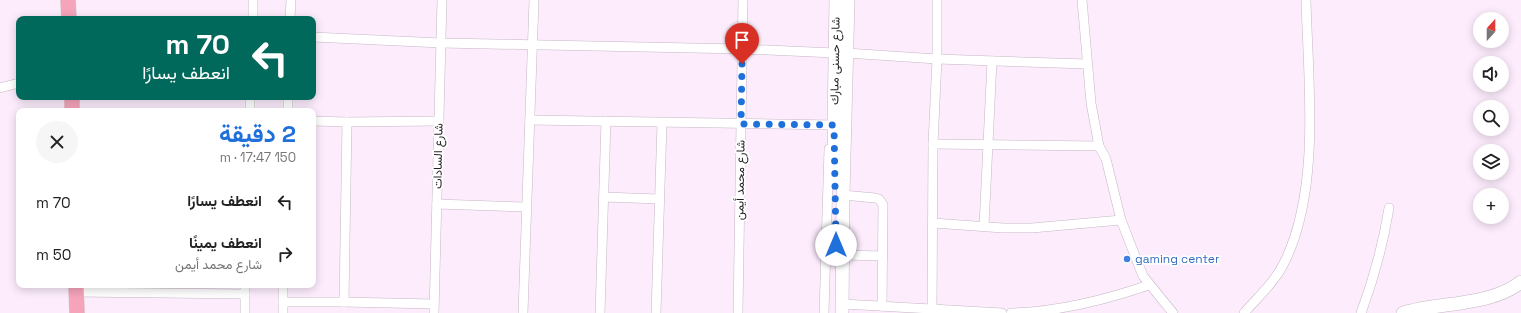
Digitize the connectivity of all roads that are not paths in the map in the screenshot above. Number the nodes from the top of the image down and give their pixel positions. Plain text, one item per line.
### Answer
1 (68, 0) edge
2 (253, 0) edge
3 (291, 0) edge
4 (442, 0) edge
5 (534, 0) edge
6 (743, 0) edge
7 (836, 0) edge
8 (848, 0) edge
9 (937, 0) edge
10 (1082, 0) edge
11 (1306, 0) edge
12 (69, 16) edge
13 (253, 16) edge
14 (290, 16) edge
15 (316, 37) edge
16 (441, 43) junction
17 (533, 44) junction
18 (742, 49) junction
19 (840, 53) junction
20 (936, 59) junction
21 (992, 61) junction
22 (1087, 64) junction
23 (16, 84) edge
24 (0, 88) edge
25 (530, 120) junction
26 (316, 121) edge
27 (439, 121) junction
28 (606, 121) junction
29 (347, 122) junction
30 (662, 123) junction
31 (741, 124) junction
32 (834, 125) junction
33 (933, 144) junction
34 (989, 144) junction
35 (1098, 146) junction
36 (843, 195) junction
37 (604, 197) junction
38 (659, 199) junction
39 (437, 204) junction
40 (526, 207) junction
41 (1389, 208) dead end
42 (1121, 220) junction
43 (933, 223) junction
44 (984, 226) junction
45 (843, 255) junction
46 (883, 256) junction
47 (1521, 282) edge
48 (1150, 285) junction
49 (76, 288) edge
50 (283, 288) edge
51 (169, 289) edge
52 (245, 290) edge
53 (283, 302) junction
54 (344, 302) junction
55 (882, 306) junction
56 (434, 309) edge
57 (836, 310) edge
58 (932, 311) edge
59 (76, 313) edge
60 (244, 313) edge
61 (283, 313) edge
62 (522, 313) edge
63 (600, 313) edge
64 (656, 313) edge
65 (738, 313) edge
66 (998, 313) edge
67 (1002, 313) edge
68 (1011, 313) edge
69 (1173, 313) edge
70 (1244, 313) edge
71 (1361, 313) edge
72 (1403, 313) edge

1 - 12 main road
2 - 13 street
3 - 14 street
4 - 16 street, شارع السادات
5 - 17 street
6 - 18 street, شارع محمد أيمن
7 - 19 main road, شارع حسنى مبارك
8 - 19 main road, شارع حسنى مبارك
9 - 20 street
10 - 22 street
11 - 70 street
15 - 16 street
16 - 17 street
16 - 27 street, شارع السادات
17 - 18 street
17 - 25 street
18 - 19 street
18 - 31 street, شارع محمد أيمن
19 - 20 street
19 - 32 main road, شارع حسنى مبارك
19 - 36 main road, شارع حسنى مبارك
20 - 21 street
20 - 33 street
21 - 22 street
21 - 34 street
22 - 35 street
23 - 24 street
25 - 28 street
25 - 40 street
26 - 29 street
27 - 29 street
27 - 39 street, شارع السادات
28 - 30 street
28 - 37 street
29 - 54 street
30 - 31 street
30 - 38 street
31 - 32 street
31 - 65 street, شارع محمد أيمن
32 - 57 main road, شارع حسنى مبارك
33 - 34 street
33 - 43 street
34 - 35 street
34 - 44 street
35 - 42 street
36 - 45 main road, شارع حسنى مبارك
36 - 46 street
37 - 38 street
37 - 63 street
38 - 64 street
39 - 40 street
39 - 56 street, شارع السادات
40 - 62 street
41 - 71 street
42 - 44 street
42 - 48 street
43 - 44 street
43 - 58 street
45 - 46 street
45 - 57 main road, شارع حسنى مبارك
46 - 55 street
47 - 72 main road
48 - 68 street
48 - 69 street
49 - 51 street
49 - 59 main road
50 - 53 street
51 - 52 street
52 - 60 street
53 - 54 street
53 - 61 street
54 - 56 street
55 - 57 street
55 - 58 street
58 - 66 street
66 - 67 street

